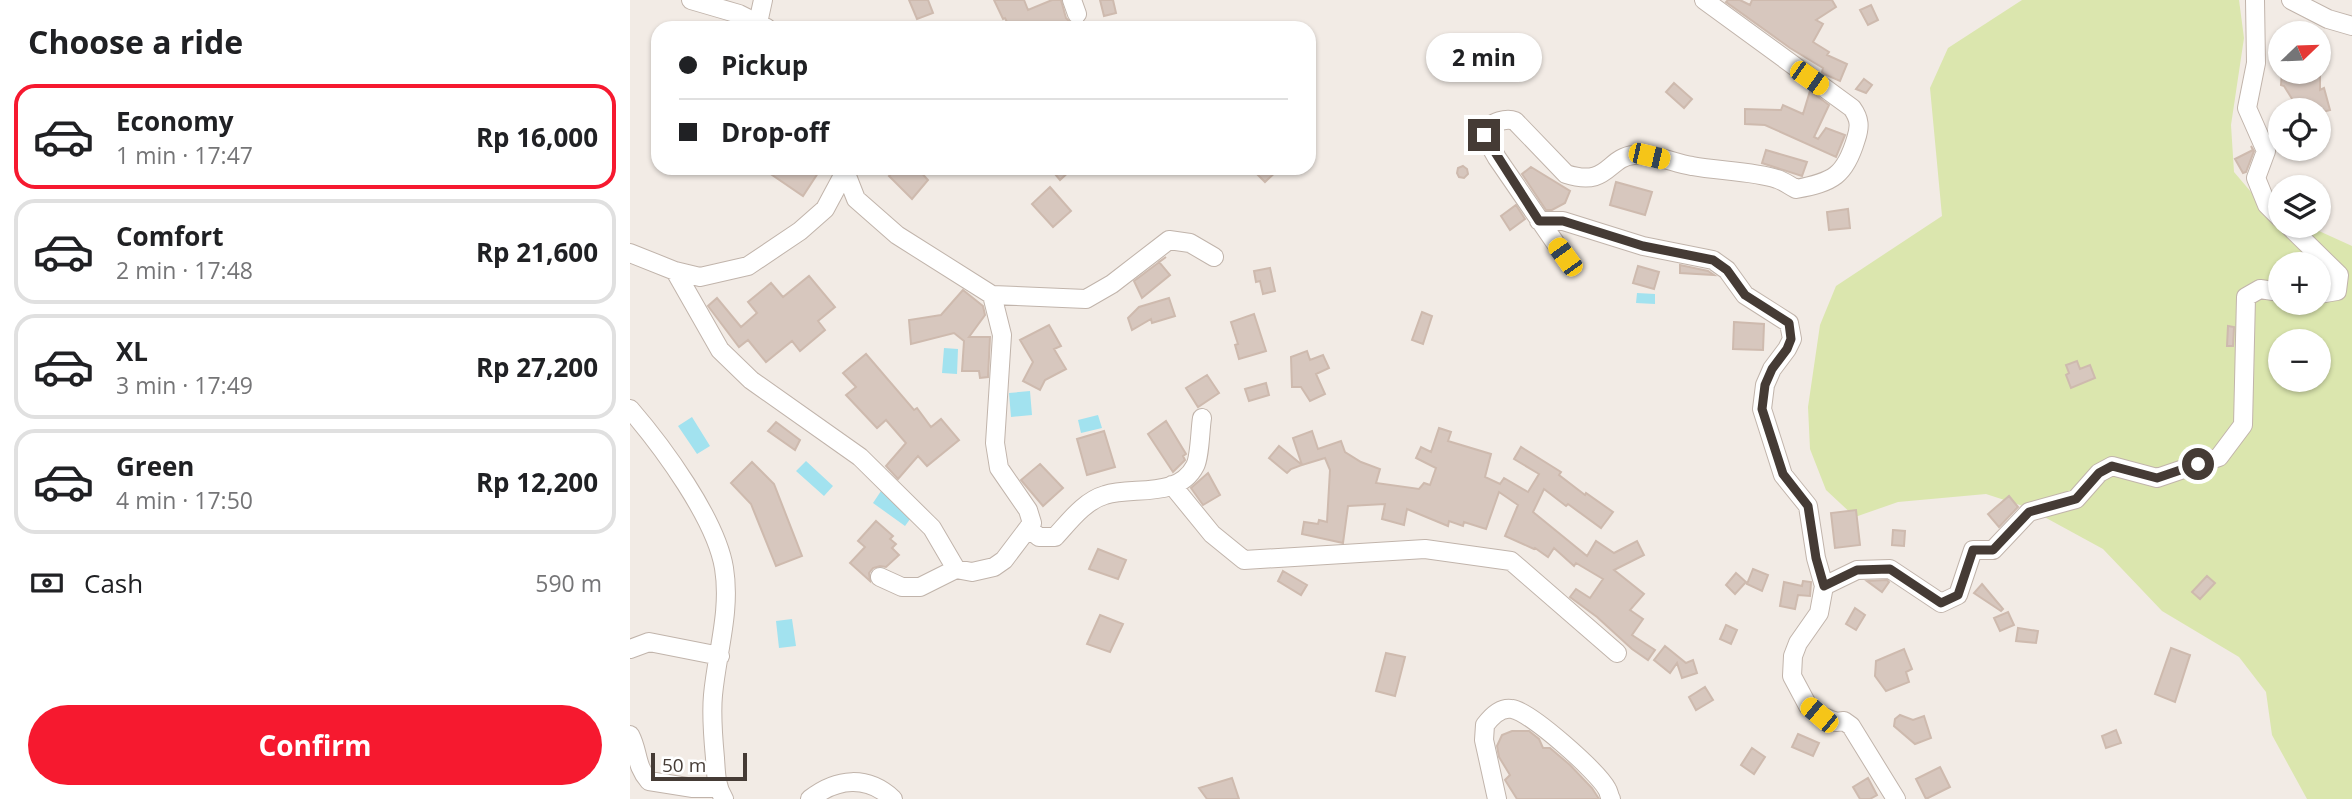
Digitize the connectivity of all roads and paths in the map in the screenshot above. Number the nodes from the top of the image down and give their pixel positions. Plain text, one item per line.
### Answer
1 (691, 0) edge
2 (763, 0) edge
3 (1704, 0) edge
4 (2255, 0) edge
5 (2291, 0) edge
6 (754, 21) edge
7 (762, 21) edge
8 (2352, 26) edge
9 (843, 175) edge
10 (848, 175) edge
11 (2268, 206) edge
12 (1539, 221) junction
13 (2301, 238) edge
14 (2316, 252) edge
15 (630, 253) edge
16 (1214, 257) dead end
17 (1565, 257) dead end
18 (2331, 267) edge
19 (676, 271) junction
20 (2268, 290) edge
21 (2331, 292) edge
22 (992, 295) junction
23 (630, 409) edge
24 (1202, 418) dead end
25 (1172, 485) junction
26 (1028, 528) junction
27 (956, 569) junction
28 (880, 577) dead end
29 (1824, 586) junction
30 (630, 649) edge
31 (1617, 653) dead end
32 (720, 656) junction
33 (630, 735) edge
34 (720, 794) edge
35 (810, 799) edge
36 (893, 799) edge
37 (1497, 799) edge
38 (1611, 799) edge
39 (1896, 799) edge

1 - 6 street
2 - 7 street
3 - 12 street
4 - 11 street
5 - 8 street
9 - 19 street
10 - 22 street
12 - 17 street
12 - 29 street
13 - 14 street
15 - 19 street
16 - 22 street
18 - 21 street
19 - 27 street
20 - 29 street
22 - 26 street
23 - 32 street
24 - 25 street
25 - 26 street
25 - 31 street
26 - 27 street
27 - 28 street
29 - 39 street
30 - 32 street
32 - 34 street
33 - 34 street
35 - 36 street
37 - 38 street

